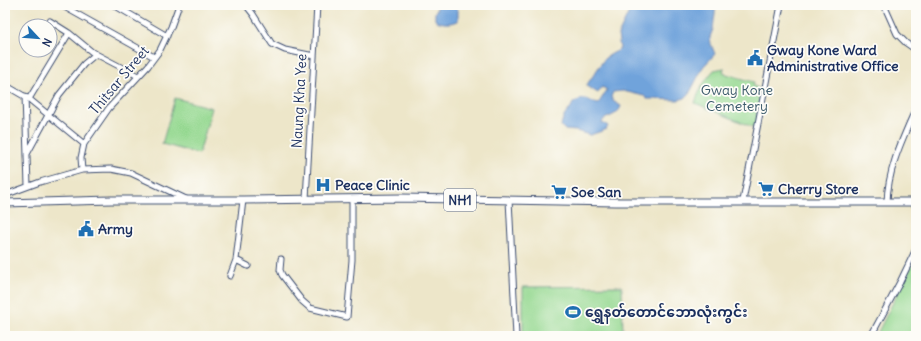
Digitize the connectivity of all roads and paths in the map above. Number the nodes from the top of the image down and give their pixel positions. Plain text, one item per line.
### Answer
1 (60, 5) edge
2 (75, 5) edge
3 (114, 5) edge
4 (179, 5) edge
5 (246, 5) edge
6 (317, 5) edge
7 (781, 5) edge
8 (884, 5) edge
9 (72, 11) junction
10 (58, 26) edge
11 (69, 33) junction
12 (167, 36) junction
13 (916, 50) edge
14 (96, 54) junction
15 (314, 56) junction
16 (154, 57) junction
17 (138, 76) junction
18 (5, 85) edge
19 (27, 97) junction
20 (916, 108) edge
21 (48, 114) junction
22 (84, 144) junction
23 (27, 154) junction
24 (82, 170) junction
25 (28, 186) junction
26 (5, 195) edge
27 (306, 199) junction
28 (352, 199) junction
29 (189, 200) junction
30 (243, 200) junction
31 (509, 200) junction
32 (743, 201) junction
33 (887, 202) junction
34 (916, 202) edge
35 (5, 203) edge
36 (916, 249) edge
37 (282, 259) dead end
38 (236, 260) junction
39 (248, 266) dead end
40 (230, 276) dead end
41 (516, 336) edge
42 (871, 336) edge

1 - 9 street
2 - 9 street
3 - 12 street
4 - 12 street, Thitsar Street
5 - 15 street
6 - 15 street, Naung Kha Yee
7 - 32 street
8 - 13 street
9 - 16 street
10 - 11 street
11 - 14 street
11 - 19 street
12 - 16 street, Thitsar Street
14 - 17 street
14 - 21 street
15 - 27 street, Naung Kha Yee
16 - 17 street, Thitsar Street
17 - 22 street, Thitsar Street
18 - 19 street
19 - 21 street
19 - 23 street
20 - 33 street
21 - 22 street
21 - 23 street
22 - 24 street, Thitsar Street
23 - 25 street
24 - 25 street
24 - 29 street
25 - 26 street
27 - 28 highway, NH1
27 - 30 highway, NH1
28 - 31 highway, NH1
28 - 37 street
29 - 30 highway, NH1
29 - 35 highway, NH1
30 - 38 street
31 - 32 highway, NH1
31 - 41 street
32 - 33 highway, NH1
33 - 34 highway, NH1
36 - 42 street
38 - 39 street
38 - 40 street

